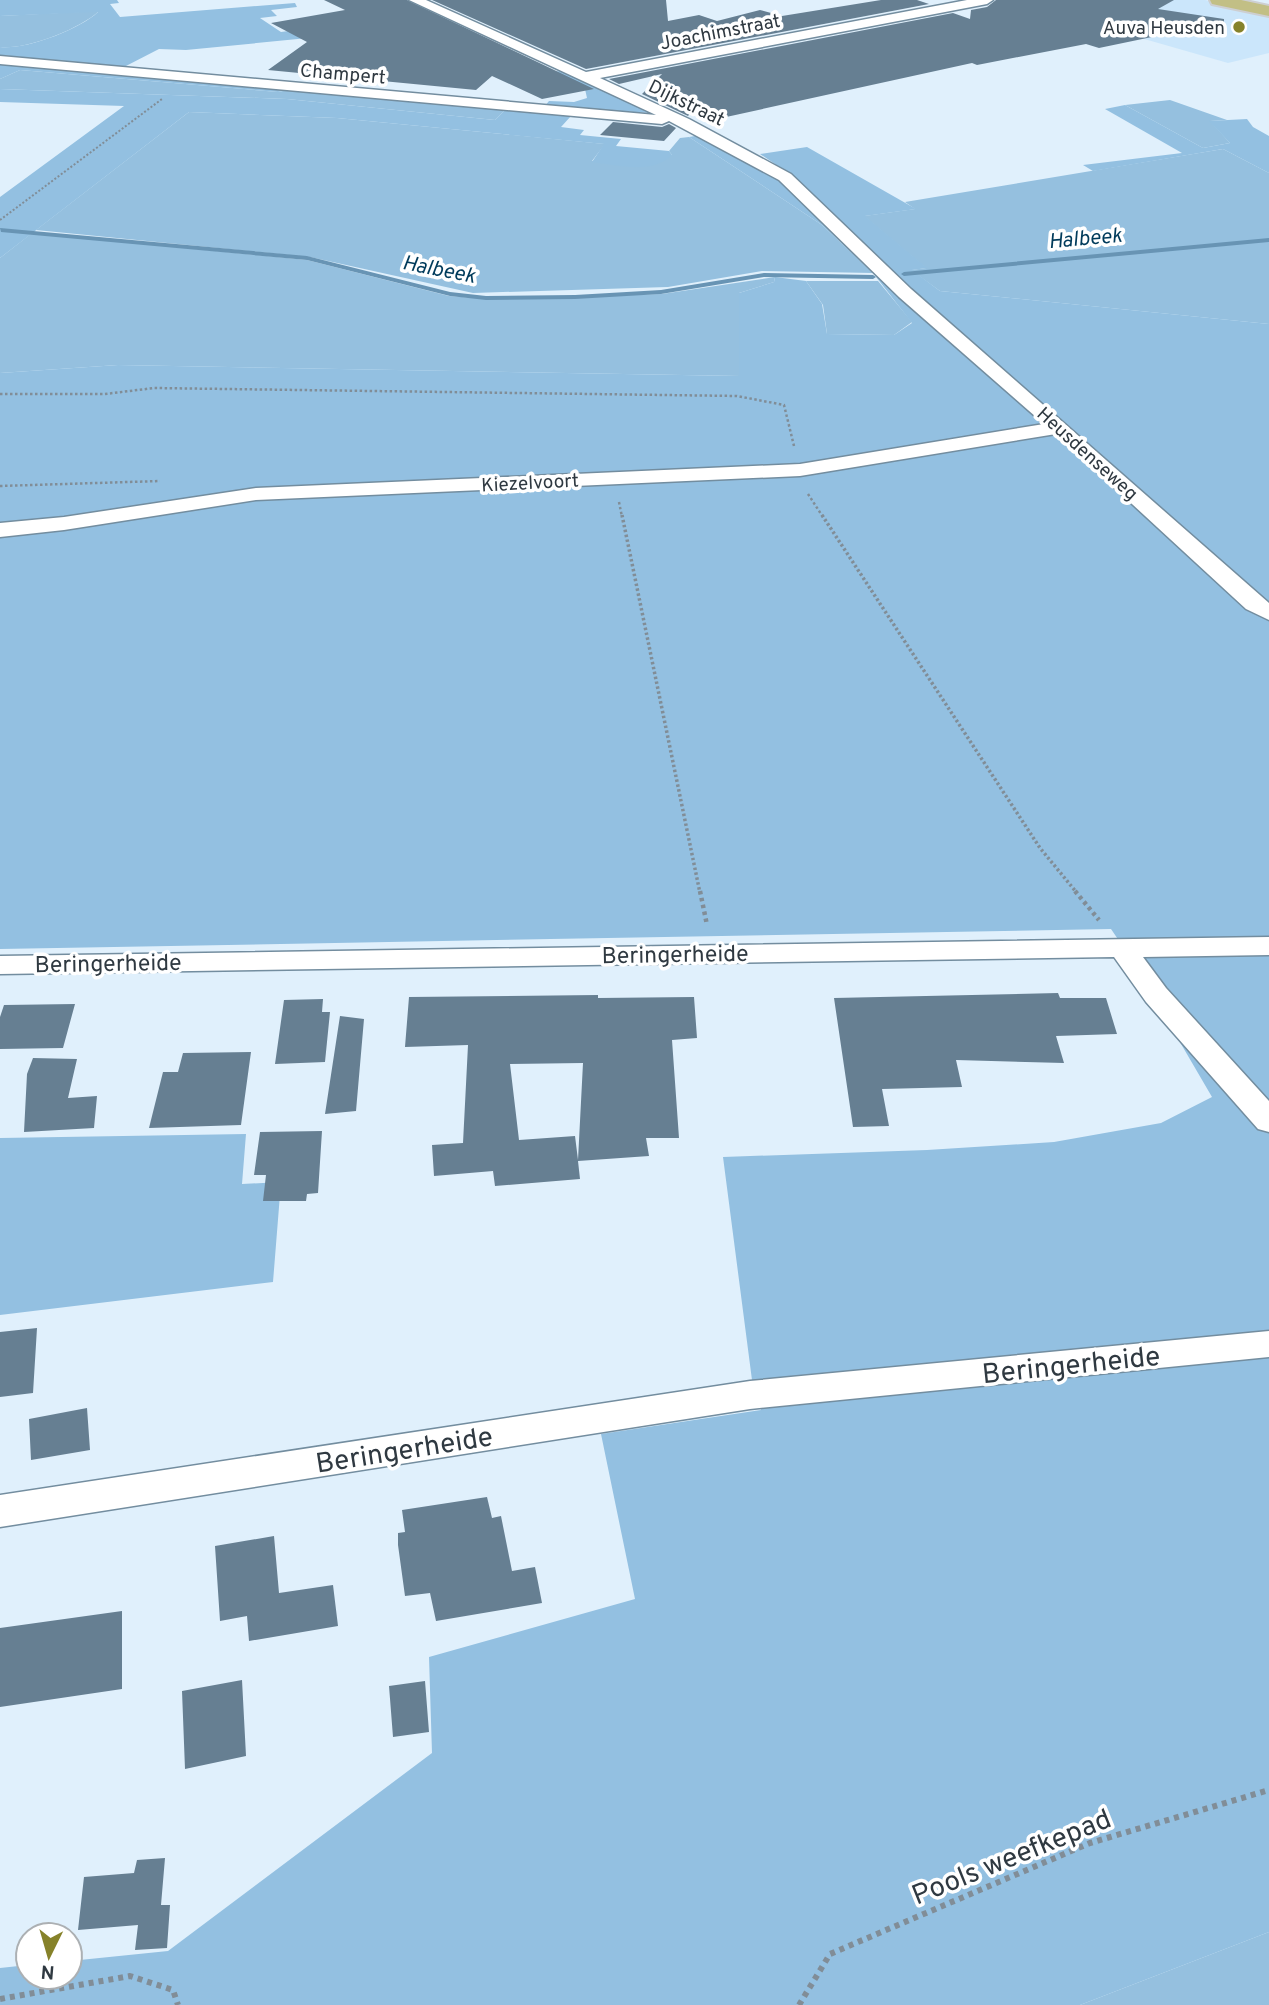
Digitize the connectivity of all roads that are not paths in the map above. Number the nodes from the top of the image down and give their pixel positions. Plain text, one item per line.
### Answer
1 (415, 0) edge
2 (987, 0) edge
3 (1218, 0) edge
4 (1228, 0) edge
5 (1269, 9) edge
6 (0, 60) edge
7 (585, 77) junction
8 (684, 122) junction
9 (905, 293) joint
10 (1060, 427) junction
11 (0, 530) edge
12 (1269, 613) edge
13 (1269, 946) edge
14 (1122, 948) junction
15 (0, 965) edge
16 (1269, 1121) edge
17 (1269, 1344) edge
18 (0, 1511) edge

1 - 7 street, Dijkstraat
2 - 7 street, Joachimstraat
3 - 5 main road
4 - 5 main road
6 - 8 street, Champert
7 - 8 street, Dijkstraat
8 - 9 street, Dijkstraat
9 - 10 street, Heusdenseweg
10 - 11 street, Kiezelvoort
10 - 12 street, Heusdenseweg
13 - 14 street, Beringerheide
14 - 15 street, Beringerheide
14 - 16 street
17 - 18 street, Beringerheide

